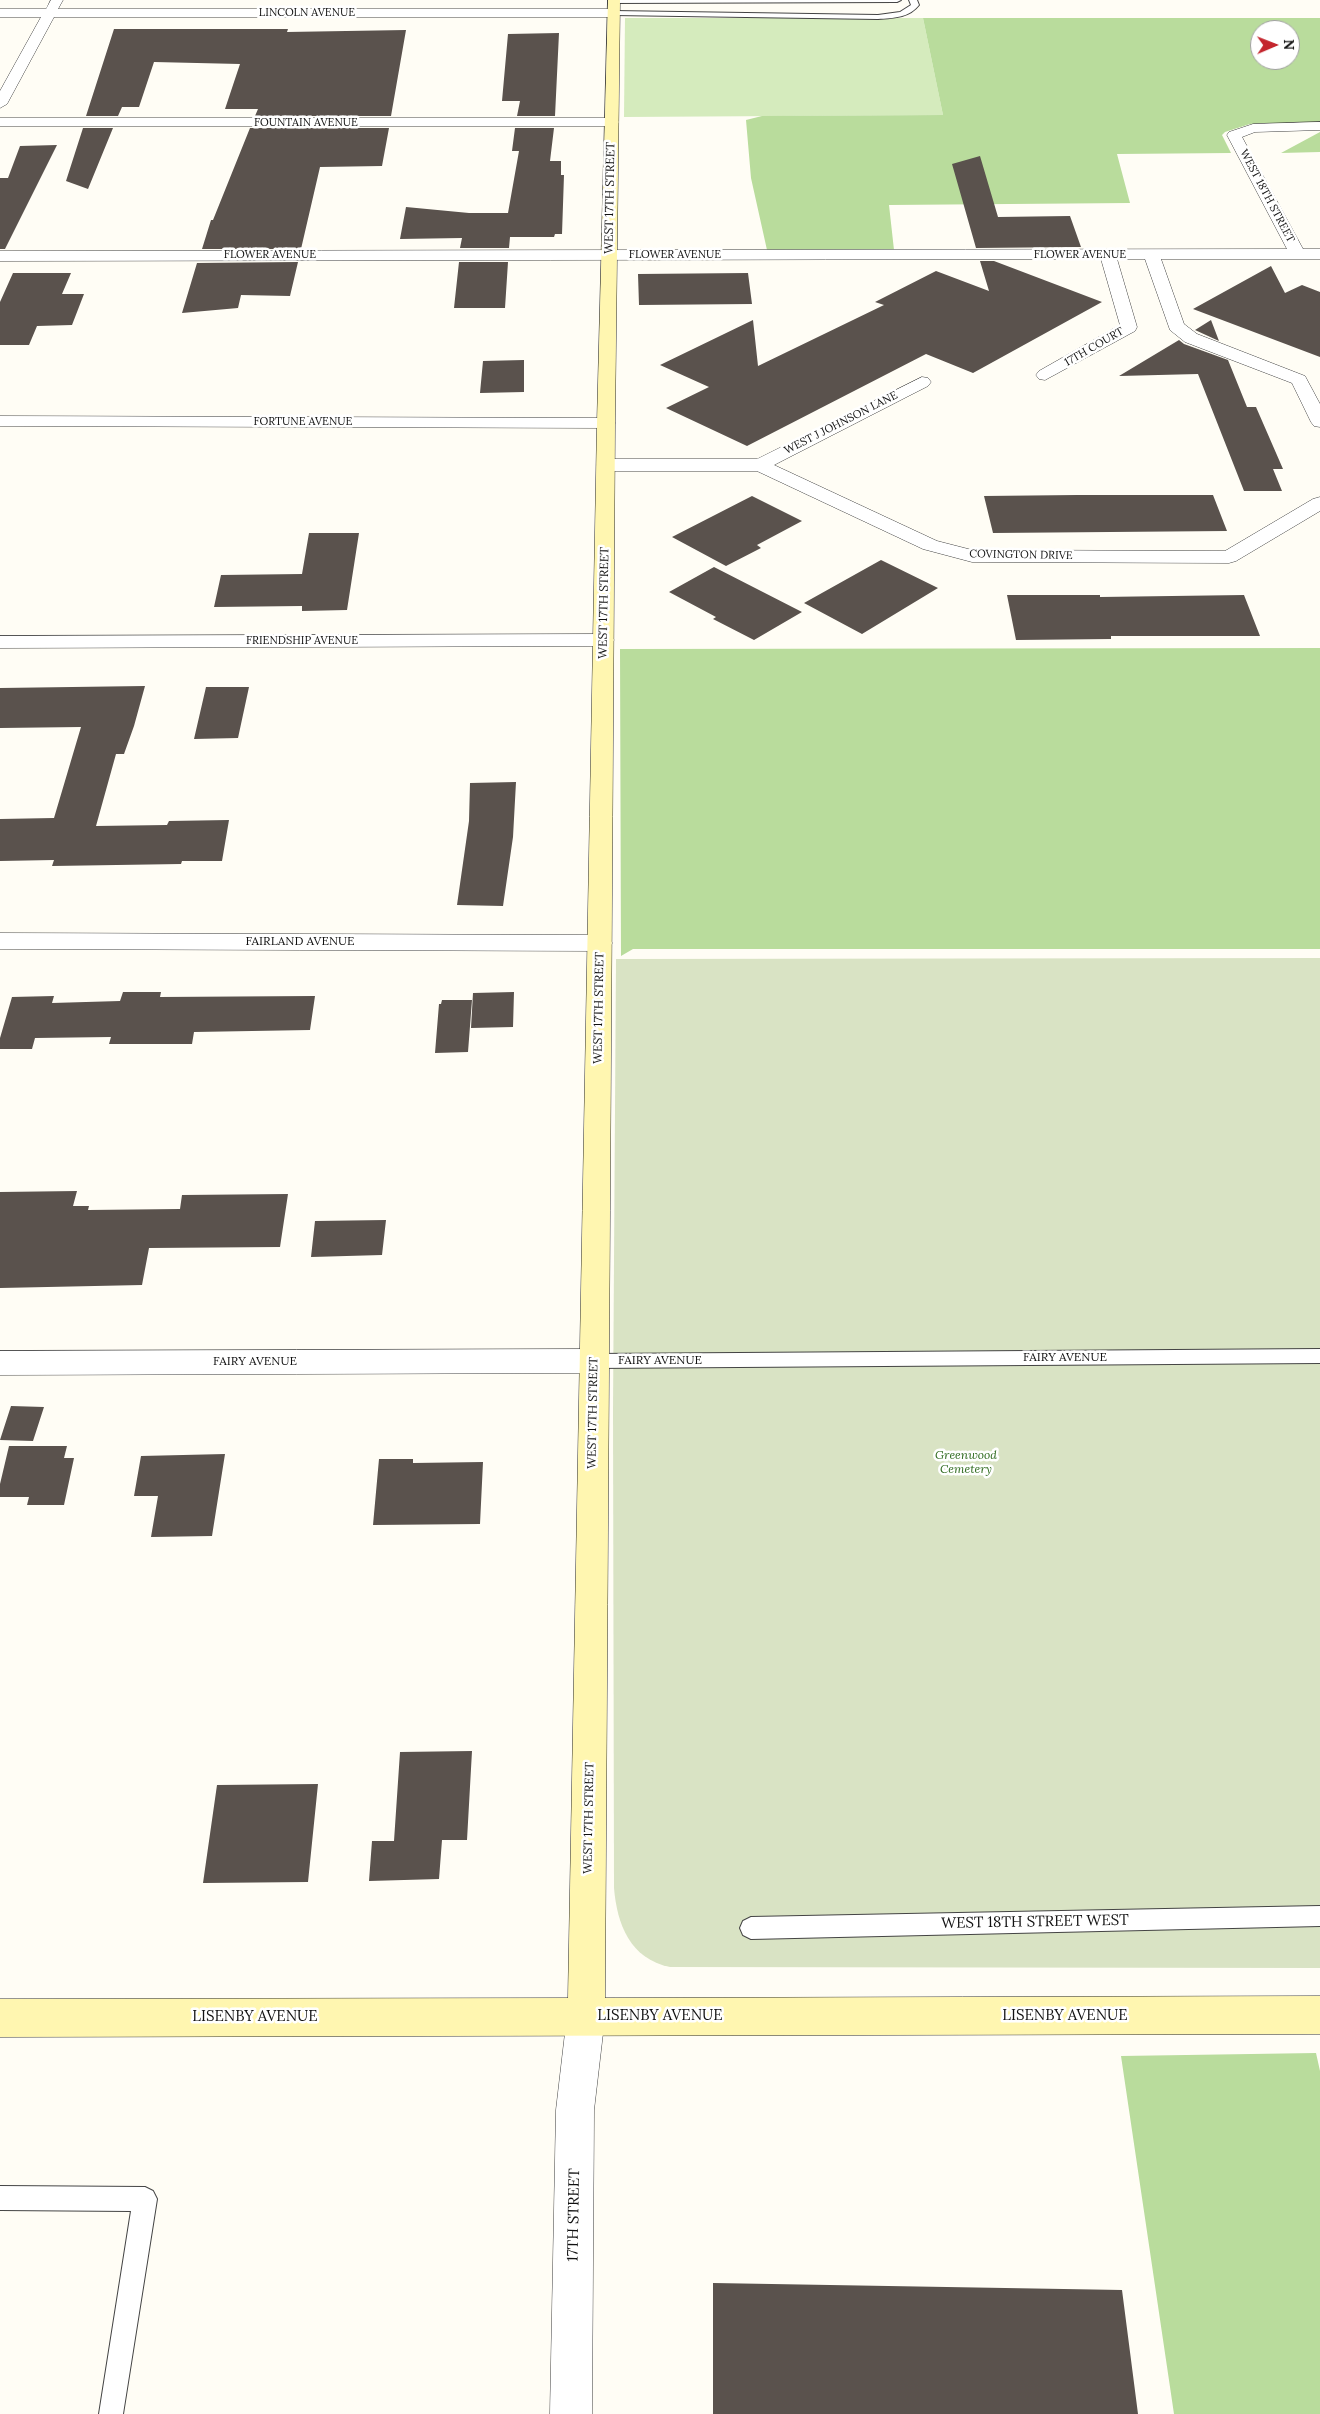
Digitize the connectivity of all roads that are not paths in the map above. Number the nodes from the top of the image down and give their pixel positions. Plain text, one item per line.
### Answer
1 (57, 0) edge
2 (897, 0) edge
3 (913, 0) edge
4 (614, 5) edge
5 (0, 13) edge
6 (50, 13) junction
7 (0, 104) edge
8 (0, 122) edge
9 (612, 122) junction
10 (1320, 126) edge
11 (609, 254) junction
12 (1298, 254) junction
13 (1320, 254) edge
14 (1108, 255) junction
15 (1152, 255) junction
16 (0, 256) edge
17 (1045, 375) dead end
18 (922, 382) dead end
19 (0, 422) edge
20 (1320, 422) edge
21 (606, 423) junction
22 (606, 465) junction
23 (760, 465) junction
24 (1320, 503) edge
25 (604, 640) junction
26 (0, 642) edge
27 (0, 941) edge
28 (600, 943) junction
29 (1320, 1356) edge
30 (593, 1361) junction
31 (0, 1363) edge
32 (1320, 1916) edge
33 (751, 1928) dead end
34 (1320, 2015) edge
35 (586, 2016) junction
36 (0, 2018) edge
37 (0, 2198) edge
38 (112, 2414) edge
39 (571, 2414) edge

1 - 6 street
2 - 4 lane
3 - 4 lane
4 - 6 street, LINCOLN AVENUE
4 - 9 main road, WEST 17TH STREET
5 - 6 street, LINCOLN AVENUE
6 - 7 street
8 - 9 street, FOUNTAIN AVENUE
9 - 11 main road, WEST 17TH STREET
10 - 12 street, WEST 18TH STREET
11 - 14 street, FLOWER AVENUE
11 - 16 street, FLOWER AVENUE
11 - 21 main road, WEST 17TH STREET
12 - 13 street, FLOWER AVENUE
12 - 15 street, FLOWER AVENUE
14 - 15 street, FLOWER AVENUE
14 - 17 street, 17TH COURT
15 - 20 street
18 - 23 street, WEST J JOHNSON LANE
19 - 21 street, FORTUNE AVENUE
21 - 22 main road, WEST 17TH STREET
22 - 23 street, COVINGTON DRIVE
22 - 25 main road, WEST 17TH STREET
23 - 24 street, COVINGTON DRIVE
25 - 26 street, FRIENDSHIP AVENUE
25 - 28 main road, WEST 17TH STREET
27 - 28 street, FAIRLAND AVENUE
28 - 30 main road, WEST 17TH STREET
29 - 30 lane, FAIRY AVENUE
30 - 31 street, FAIRY AVENUE
30 - 35 main road, WEST 17TH STREET
32 - 33 lane, WEST 18TH STREET WEST
34 - 35 main road, LISENBY AVENUE
35 - 36 main road, LISENBY AVENUE
35 - 39 street, 17TH STREET
37 - 38 lane

